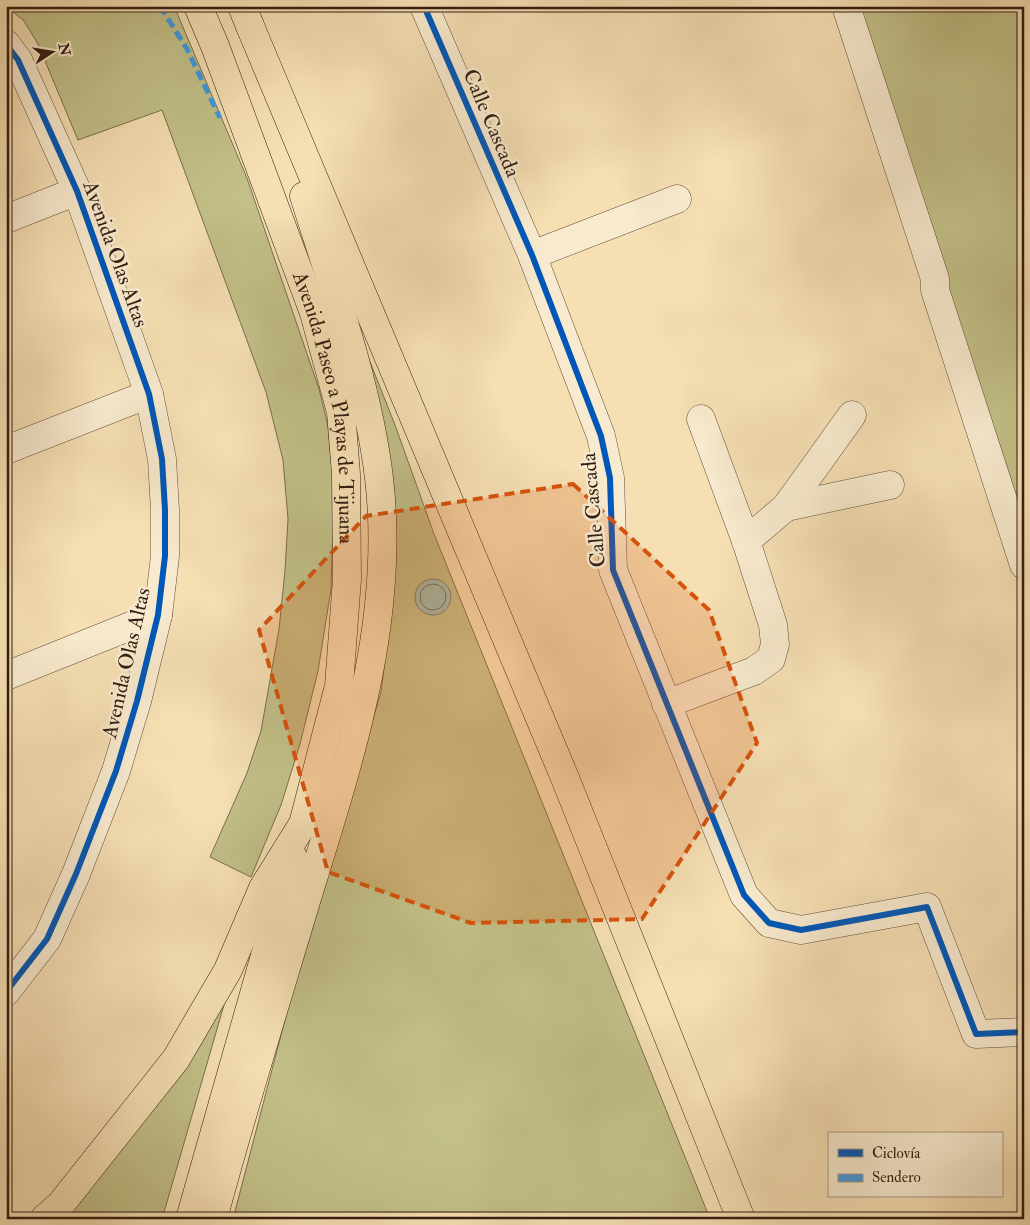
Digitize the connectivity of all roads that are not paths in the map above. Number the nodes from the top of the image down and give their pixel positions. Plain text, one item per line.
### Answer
1 (198, 6) edge
2 (424, 6) edge
3 (846, 6) edge
4 (246, 16) edge
5 (6, 44) edge
6 (76, 191) junction
7 (677, 199) dead end
8 (6, 219) edge
9 (532, 255) junction
10 (149, 394) junction
11 (852, 415) dead end
12 (701, 419) dead end
13 (6, 450) edge
14 (890, 485) dead end
15 (786, 506) junction
16 (746, 541) junction
17 (1024, 565) edge
18 (158, 616) junction
19 (6, 676) edge
20 (666, 704) junction
21 (303, 824) junction
22 (6, 992) edge
23 (1024, 1032) edge
24 (44, 1219) edge
25 (190, 1219) edge
26 (214, 1219) edge
27 (741, 1219) edge

1 - 21 main road, Avenida Paseo a Playas de Tijuana
2 - 9 street, Calle Cascada
3 - 17 street
4 - 26 main road
4 - 27 main road
5 - 6 street, Avenida Olas Altas
6 - 8 street
6 - 10 street, Avenida Olas Altas
7 - 9 street
9 - 20 street, Calle Cascada
10 - 13 street
10 - 18 street, Avenida Olas Altas
11 - 15 street
12 - 16 street
14 - 15 street
15 - 16 street
16 - 20 street
18 - 19 street
18 - 22 street, Avenida Olas Altas
20 - 23 street, Calle Cascada
21 - 24 main road
21 - 25 main road, Avenida Paseo a Playas de Tijuana

